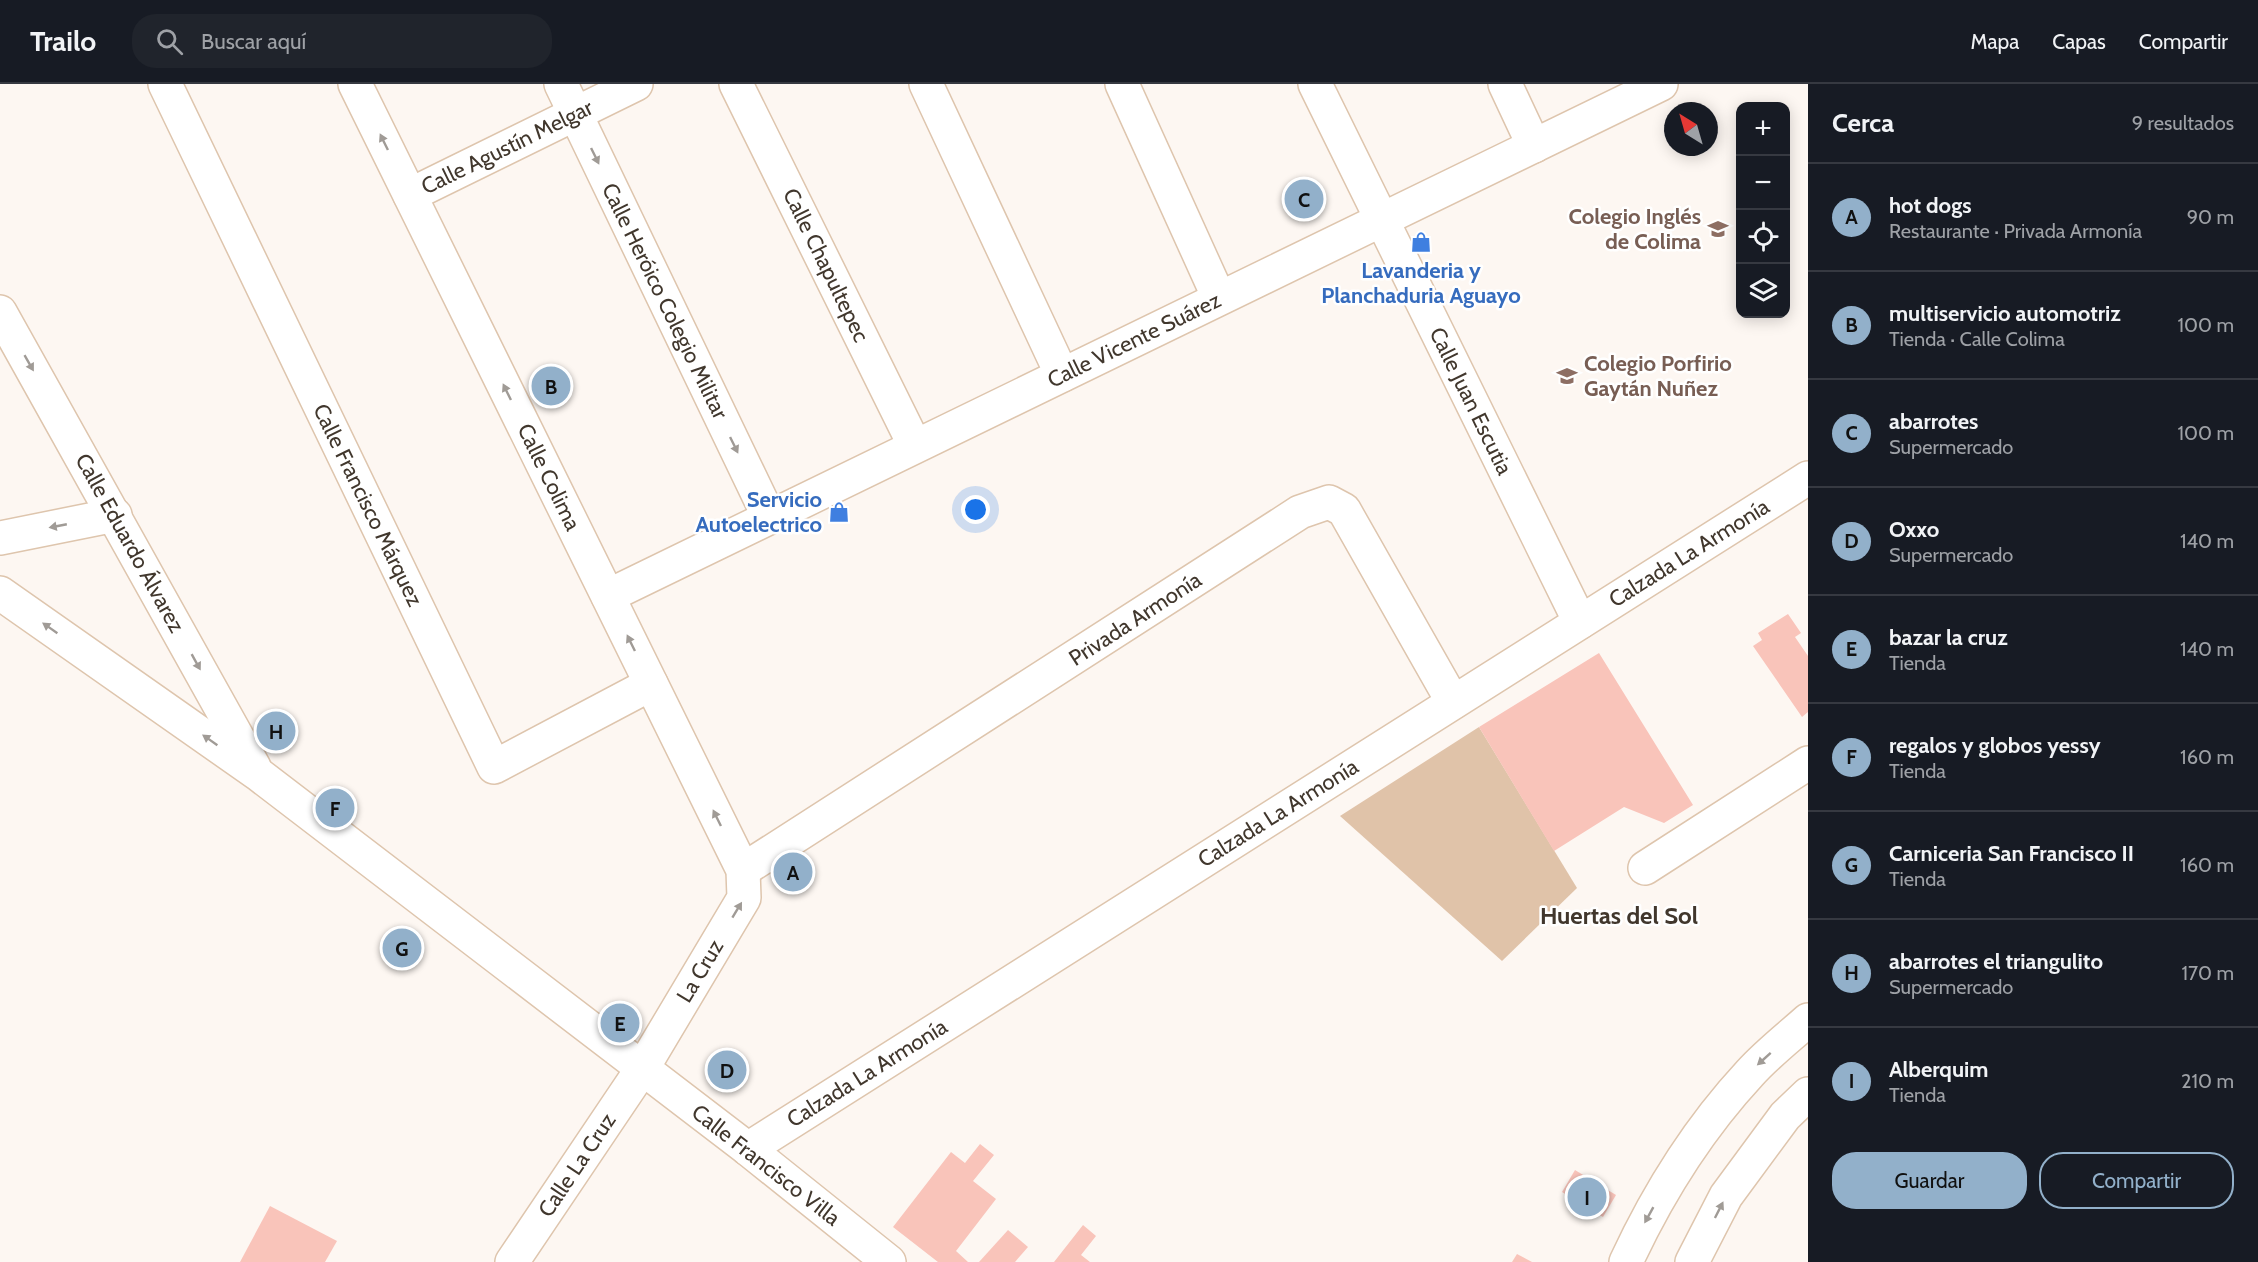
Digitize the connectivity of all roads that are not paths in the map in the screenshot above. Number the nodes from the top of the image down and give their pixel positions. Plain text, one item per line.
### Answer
1 (165, 84) edge
2 (356, 84) edge
3 (561, 84) edge
4 (636, 84) edge
5 (736, 84) edge
6 (926, 84) edge
7 (1122, 84) edge
8 (1315, 84) edge
9 (1504, 84) edge
10 (1661, 84) edge
11 (575, 114) junction
12 (1534, 146) junction
13 (410, 195) junction
14 (1382, 220) junction
15 (1220, 298) junction
16 (0, 312) edge
17 (1062, 375) junction
18 (915, 446) junction
19 (1808, 478) edge
20 (115, 515) junction
21 (769, 517) junction
22 (0, 538) edge
23 (0, 593) edge
24 (608, 596) junction
25 (1580, 622) junction
26 (651, 684) junction
27 (1453, 702) junction
28 (1808, 763) edge
29 (258, 774) junction
30 (1645, 868) dead end
31 (743, 870) junction
32 (1808, 1020) edge
33 (642, 1069) junction
34 (1808, 1094) edge
35 (748, 1149) junction
36 (512, 1262) edge
37 (889, 1262) edge
38 (1626, 1262) edge
39 (1692, 1262) edge

1 - 26 street, Calle Francisco Márquez
13 -> 2 street, Calle Colima
3 - 11 street, Calle Heróico Colegio Militar
4 - 11 street, Calle Agustín Melgar
5 - 18 street, Calle Chapultepec
6 - 17 street
7 - 15 street
8 - 14 street, Calle Juan Escutia
9 - 12 street
10 - 12 street, Calle Vicente Suárez
11 - 13 street, Calle Agustín Melgar
11 -> 21 street, Calle Heróico Colegio Militar
12 - 14 street, Calle Vicente Suárez
24 -> 13 street, Calle Colima
14 - 15 street, Calle Vicente Suárez
14 - 25 street, Calle Juan Escutia
15 - 17 street, Calle Vicente Suárez
16 -> 20 street, Calle Eduardo Álvarez
17 - 18 street, Calle Vicente Suárez
18 - 21 street, Calle Vicente Suárez
19 - 25 street, Calzada La Armonía
20 -> 22 street
20 -> 29 street, Calle Eduardo Álvarez
21 - 24 street, Calle Vicente Suárez
29 -> 23 street, Calle Francisco Villa
26 -> 24 street, Calle Colima
25 - 27 street, Calzada La Armonía
31 -> 26 street, Calle Colima
27 - 31 street, Privada Armonía
27 - 35 street, Calzada La Armonía
28 - 30 street
29 - 33 street, Calle Francisco Villa
33 -> 31 street, La Cruz
32 -> 38 street
33 - 35 street, Calle Francisco Villa
33 - 36 street, Calle La Cruz
39 -> 34 street
35 - 37 street, Calle Francisco Villa

